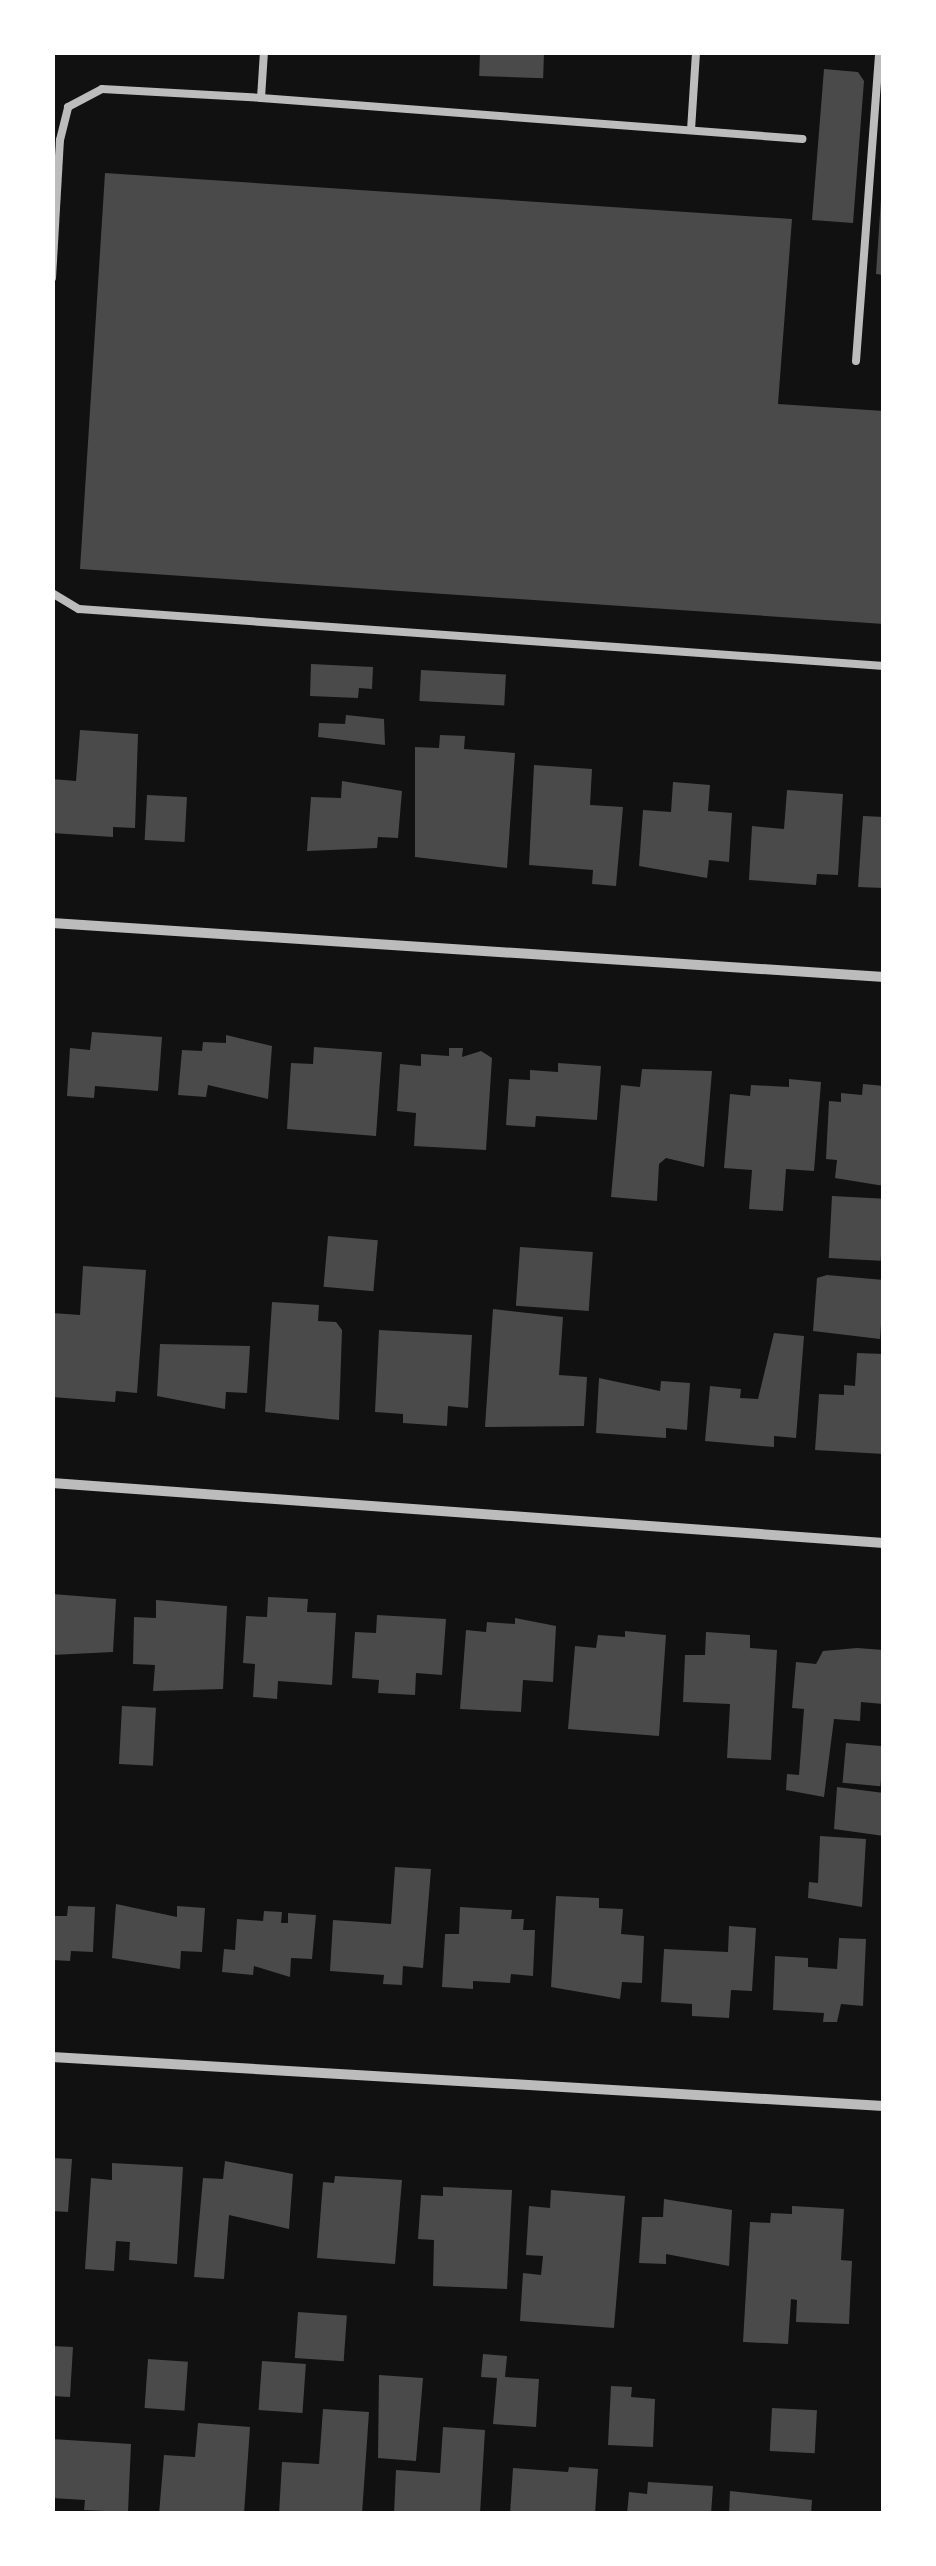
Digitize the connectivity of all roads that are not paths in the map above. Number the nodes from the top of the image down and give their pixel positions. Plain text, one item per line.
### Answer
1 (264, 52) edge
2 (696, 52) edge
3 (880, 52) edge
4 (262, 98) junction
5 (691, 130) junction
6 (802, 139) dead end
7 (52, 278) edge
8 (856, 360) dead end
9 (52, 593) edge
10 (884, 666) edge
11 (52, 923) edge
12 (884, 977) edge
13 (52, 1483) edge
14 (884, 1543) edge
15 (52, 2057) edge
16 (884, 2106) edge

1 - 4 lane
2 - 5 lane
3 - 8 lane
4 - 5 lane
4 - 7 lane
5 - 6 lane
9 - 10 lane
11 - 12 street
13 - 14 street
15 - 16 street

